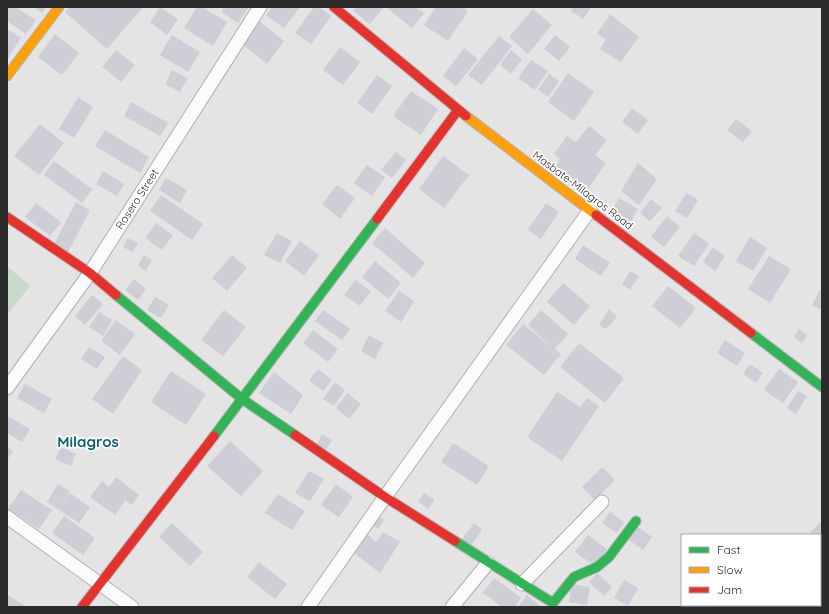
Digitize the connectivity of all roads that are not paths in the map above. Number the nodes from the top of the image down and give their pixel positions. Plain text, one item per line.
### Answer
1 (59, 7) edge
2 (260, 7) edge
3 (334, 7) edge
4 (7, 76) edge
5 (458, 110) junction
6 (590, 210) junction
7 (7, 217) edge
8 (90, 273) junction
9 (822, 387) edge
10 (7, 388) edge
11 (242, 400) junction
12 (385, 497) junction
13 (602, 502) dead end
14 (7, 517) edge
15 (636, 521) dead end
16 (488, 563) junction
17 (99, 584) junction
18 (522, 584) junction
19 (555, 605) edge
20 (82, 607) edge
21 (132, 607) edge
22 (308, 607) edge
23 (452, 607) edge

1 - 4 street
2 - 8 street, Rosero Street
3 - 5 street, Masbate-Milagros Road
5 - 6 street, Masbate-Milagros Road
5 - 11 street
6 - 9 street, Masbate-Milagros Road
6 - 12 street
7 - 8 street
8 - 10 street, Rosero Street
8 - 11 street
11 - 12 street
11 - 17 street
12 - 16 street
12 - 22 street
13 - 18 street
14 - 17 street
15 - 19 street
16 - 18 street
16 - 23 street
17 - 20 street
17 - 21 street
18 - 19 street

